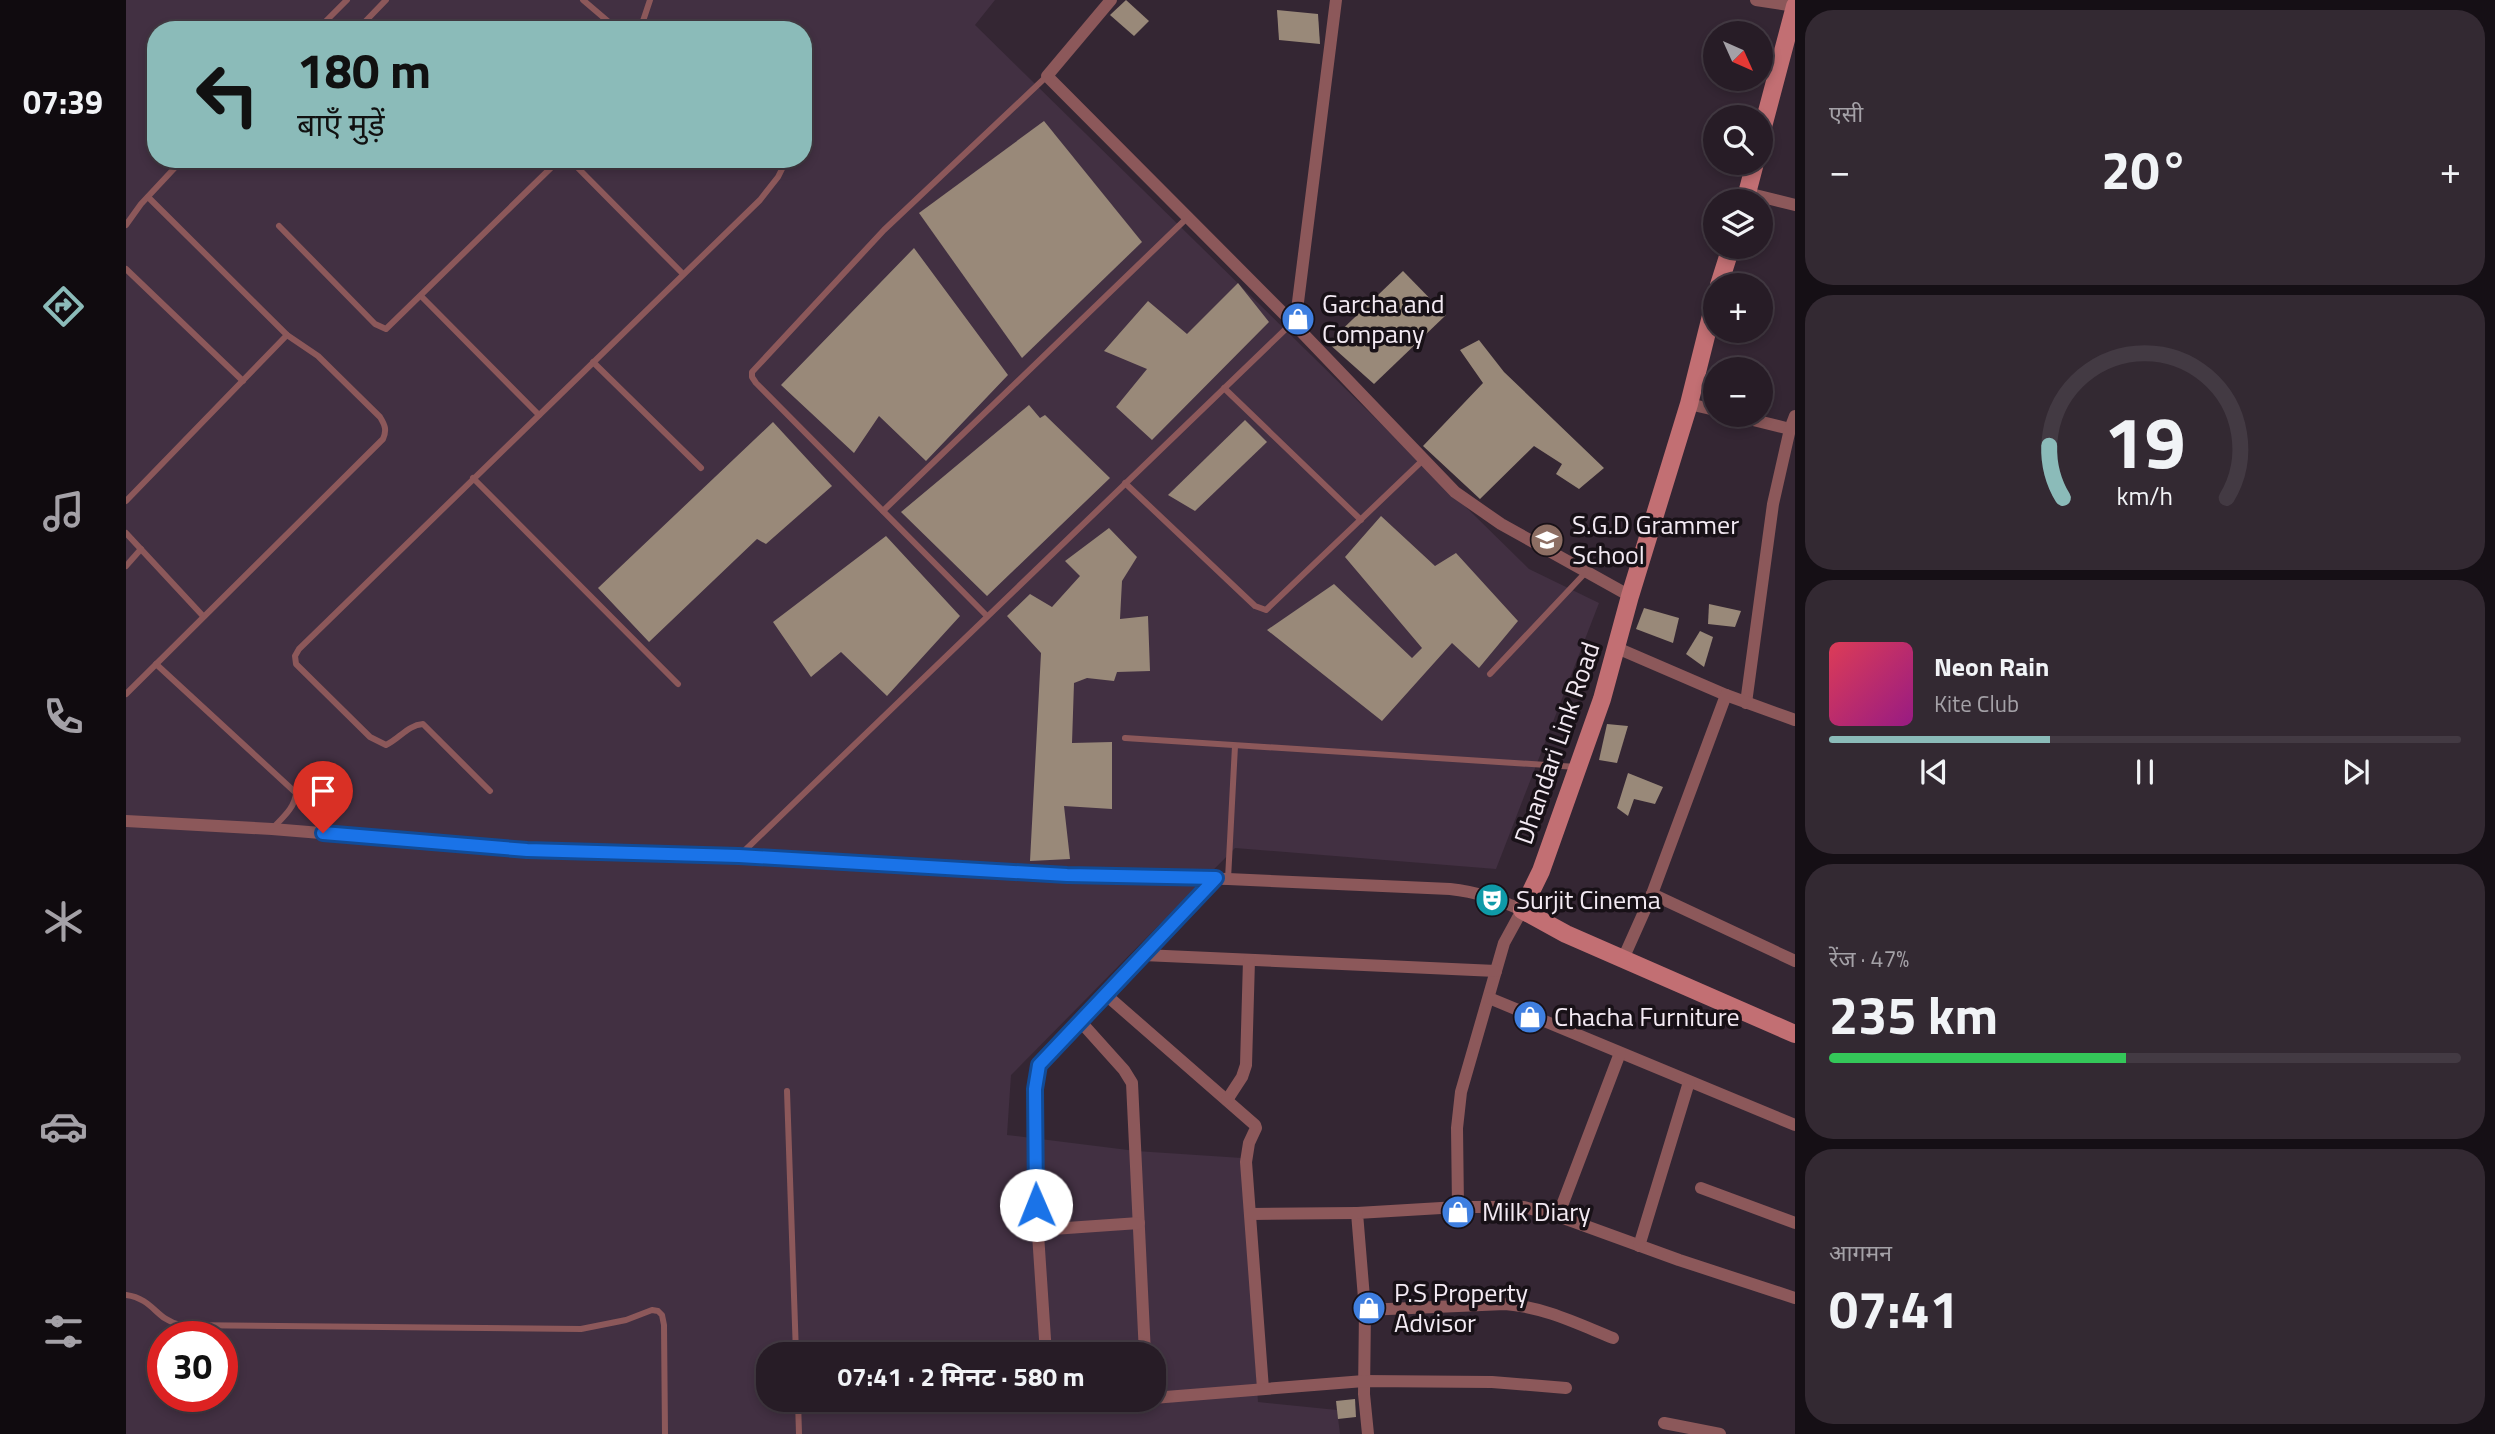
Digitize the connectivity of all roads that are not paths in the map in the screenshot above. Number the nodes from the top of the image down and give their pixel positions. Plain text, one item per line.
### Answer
1 (347, 0) edge
2 (386, 0) edge
3 (583, 0) edge
4 (650, 0) edge
5 (1111, 0) edge
6 (1336, 0) edge
7 (1756, 0) edge
8 (1795, 6) edge
9 (326, 21) edge
10 (366, 21) edge
11 (608, 21) edge
12 (643, 21) edge
13 (1047, 76) junction
14 (1769, 105) edge
15 (175, 168) edge
16 (551, 168) edge
17 (578, 168) edge
18 (782, 168) edge
19 (148, 197) junction
20 (1773, 201) edge
21 (1795, 205) edge
22 (1188, 217) junction
23 (126, 225) edge
24 (279, 226) dead end
25 (126, 269) edge
26 (683, 274) junction
27 (421, 296) junction
28 (1292, 322) junction
29 (287, 335) junction
30 (1704, 343) edge
31 (593, 362) junction
32 (243, 381) junction
33 (1224, 388) junction
34 (1689, 404) junction
35 (1703, 407) edge
36 (539, 415) junction
37 (1795, 416) edge
38 (1773, 425) edge
39 (1790, 429) junction
40 (1423, 460) junction
41 (701, 468) dead end
42 (474, 478) junction
43 (1125, 483) junction
44 (126, 501) edge
45 (883, 511) junction
46 (1361, 520) junction
47 (126, 533) edge
48 (141, 549) junction
49 (126, 566) edge
50 (1586, 572) junction
51 (1630, 596) junction
52 (203, 616) junction
53 (987, 616) junction
54 (1617, 648) junction
55 (156, 664) junction
56 (1490, 674) dead end
57 (678, 684) dead end
58 (126, 694) edge
59 (1726, 695) junction
60 (1746, 703) junction
61 (1794, 716) edge
62 (1125, 738) dead end
63 (1235, 746) junction
64 (1578, 767) junction
65 (491, 791) dead end
66 (126, 821) edge
67 (272, 829) junction
68 (739, 856) junction
69 (1222, 879) junction
70 (1652, 894) junction
71 (1522, 910) junction
72 (1143, 955) junction
73 (1623, 959) junction
74 (1249, 960) junction
75 (1795, 961) edge
76 (1496, 971) junction
77 (1105, 994) junction
78 (1489, 998) junction
79 (1080, 1021) junction
80 (1795, 1034) edge
81 (1620, 1053) junction
82 (1689, 1082) junction
83 (786, 1091) dead end
84 (1227, 1100) junction
85 (1795, 1125) edge
86 (1701, 1188) dead end
87 (1458, 1207) junction
88 (1357, 1213) junction
89 (1250, 1214) junction
90 (1558, 1216) junction
91 (1139, 1223) junction
92 (1795, 1223) edge
93 (1038, 1230) junction
94 (1639, 1246) junction
95 (126, 1295) edge
96 (1795, 1298) edge
97 (1365, 1310) junction
98 (1613, 1338) dead end
99 (796, 1342) edge
100 (1045, 1342) edge
101 (1144, 1342) edge
102 (1364, 1381) junction
103 (1566, 1388) dead end
104 (1263, 1389) junction
105 (1166, 1397) edge
106 (798, 1412) edge
107 (1664, 1423) dead end
108 (665, 1434) edge
109 (799, 1434) edge
110 (1368, 1434) edge
111 (1720, 1434) edge

1 - 9 lane
2 - 10 lane
3 - 11 lane
4 - 12 lane
5 - 13 street
6 - 28 street
7 - 8 street
8 - 14 street
13 - 22 street
13 - 45 lane
15 - 19 lane
16 - 27 lane
17 - 26 lane
18 - 26 lane
19 - 23 lane
19 - 29 lane
20 - 21 street
22 - 28 street
22 - 45 lane
24 - 27 lane
25 - 32 lane
26 - 31 lane
27 - 36 lane
28 - 33 lane
28 - 40 street
29 - 32 lane
29 - 52 lane
30 - 34 street, Dhandari Link Road
31 - 36 lane
31 - 41 lane
32 - 44 lane
33 - 43 lane
33 - 46 lane
34 - 35 street
34 - 51 street, Dhandari Link Road
36 - 42 lane
37 - 39 street
38 - 39 street
39 - 60 street
40 - 46 lane
40 - 50 street
42 - 57 lane
42 - 65 lane
43 - 46 lane
43 - 53 lane
45 - 53 lane
47 - 48 lane
48 - 49 lane
48 - 52 lane
50 - 51 street
50 - 56 lane
51 - 54 street, Dhandari Link Road
52 - 55 lane
53 - 68 lane
54 - 59 street
54 - 64 street, Dhandari Link Road
55 - 58 lane
55 - 67 lane
59 - 60 street
59 - 70 street
60 - 61 street
62 - 63 lane
63 - 64 lane
63 - 69 lane
64 - 71 street, Dhandari Link Road
66 - 67 street
67 - 68 street
68 - 69 street
69 - 71 street
69 - 72 street
70 - 73 street
70 - 75 street
71 - 73 street
71 - 76 street
72 - 74 street
72 - 77 street
73 - 80 street
74 - 76 street
74 - 84 street
76 - 78 street
77 - 79 street
77 - 84 street
78 - 81 street
78 - 87 street
79 - 91 street
79 - 93 street
81 - 82 street
81 - 90 street
82 - 85 street
82 - 94 street
83 - 99 lane
84 - 89 street
86 - 92 street
87 - 88 street
87 - 90 street
88 - 89 street
88 - 97 street
89 - 104 street
90 - 94 street
91 - 93 street
91 - 101 street
93 - 100 street
94 - 96 street
95 - 108 lane
97 - 98 street
97 - 102 street
102 - 103 street
102 - 104 street
102 - 110 street
104 - 105 street
106 - 109 lane
107 - 111 street

